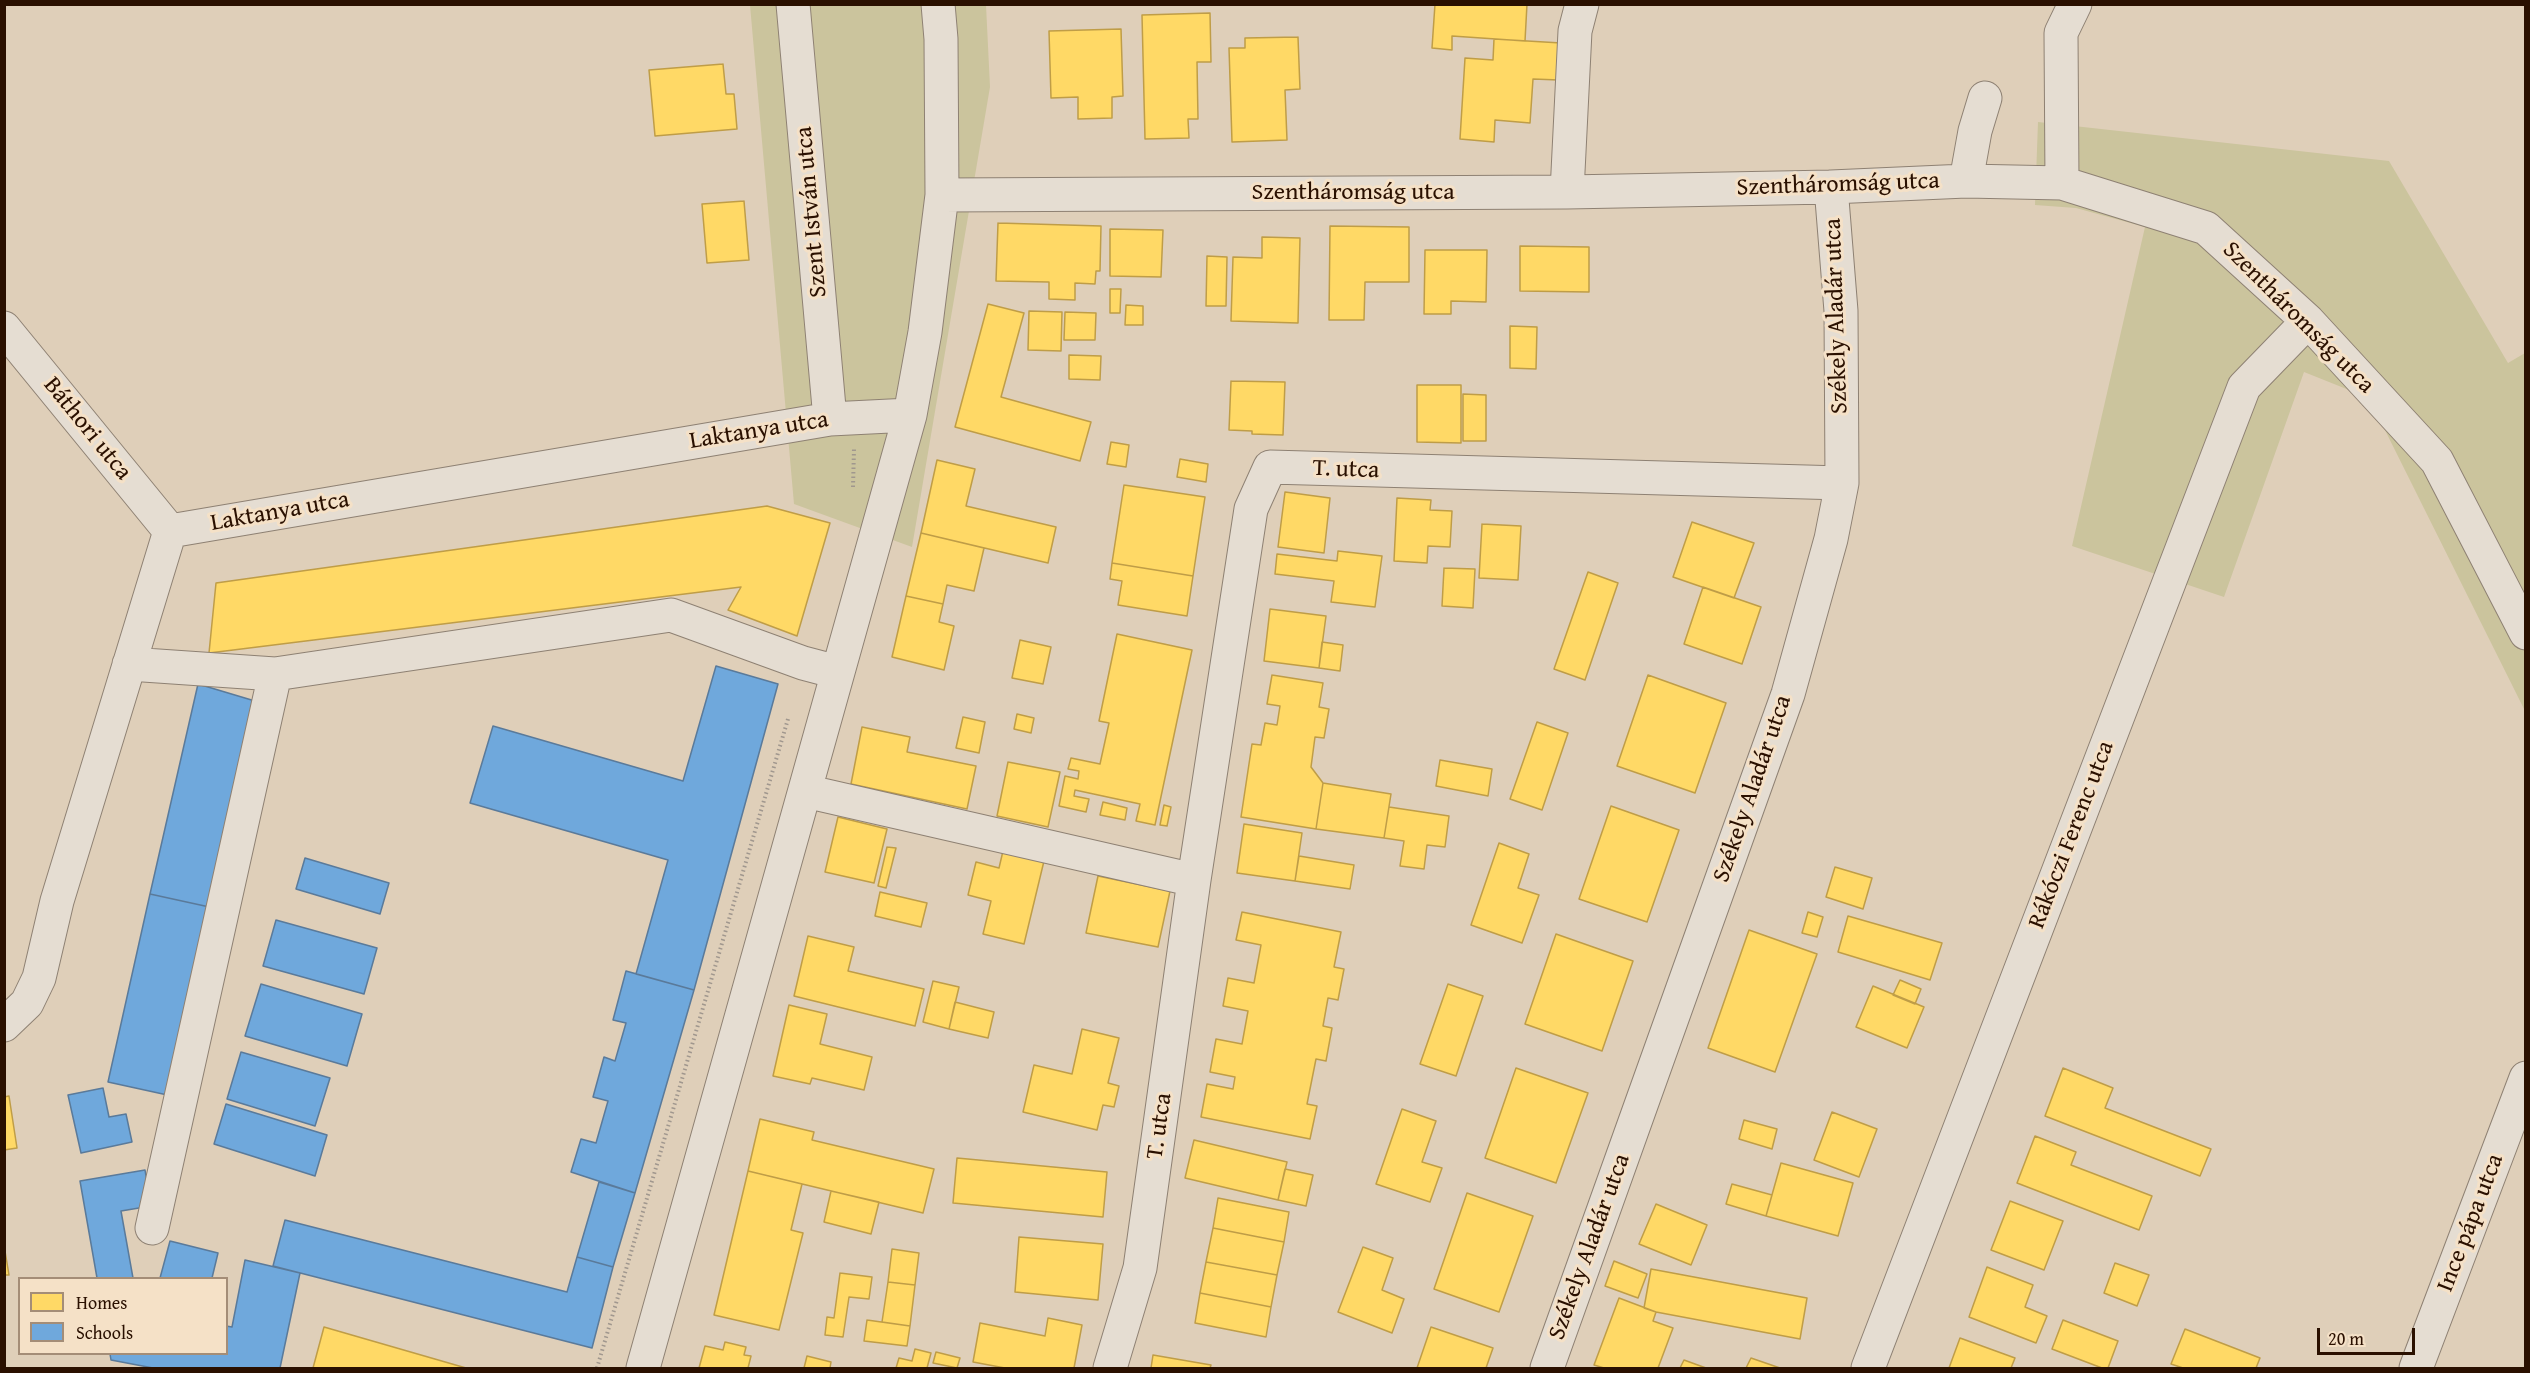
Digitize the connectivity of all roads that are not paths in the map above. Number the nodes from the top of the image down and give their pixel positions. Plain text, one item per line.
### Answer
1 (793, 4) edge
2 (938, 4) edge
3 (1582, 4) edge
4 (2075, 4) edge
5 (1985, 98) dead end
6 (1966, 181) junction
7 (2062, 183) junction
8 (1830, 187) junction
9 (1567, 192) junction
10 (942, 195) junction
11 (2308, 321) junction
12 (4, 328) edge
13 (909, 415) junction
14 (842, 418) junction
15 (1842, 483) junction
16 (170, 531) junction
17 (2526, 633) edge
18 (129, 664) junction
19 (837, 672) junction
20 (275, 674) junction
21 (805, 791) junction
22 (1194, 880) junction
23 (4, 1025) edge
24 (2526, 1078) edge
25 (152, 1228) dead end
26 (643, 1368) edge
27 (1110, 1368) edge
28 (1547, 1368) edge
29 (1868, 1368) edge
30 (2416, 1368) edge

1 - 14 street, Szent István utca
2 - 10 street
3 - 9 street
4 - 7 street
5 - 6 street
6 - 7 street, Szentháromság utca
6 - 8 street, Szentháromság utca
7 - 11 street, Szentháromság utca
8 - 9 street, Szentháromság utca
8 - 15 street, Székely Aladár utca
9 - 10 street, Szentháromság utca
10 - 13 street
11 - 17 street, Szentháromság utca
11 - 29 street, Rákóczi Ferenc utca
12 - 16 street, Báthori utca
13 - 14 street, Laktanya utca
13 - 19 street
14 - 16 street, Laktanya utca
15 - 22 street, T. utca
15 - 28 street, Székely Aladár utca
16 - 18 street
18 - 20 street
18 - 23 street
19 - 20 street
19 - 21 street
20 - 25 street
21 - 22 street
21 - 26 street
22 - 27 street, T. utca
24 - 30 street, Ince pápa utca

